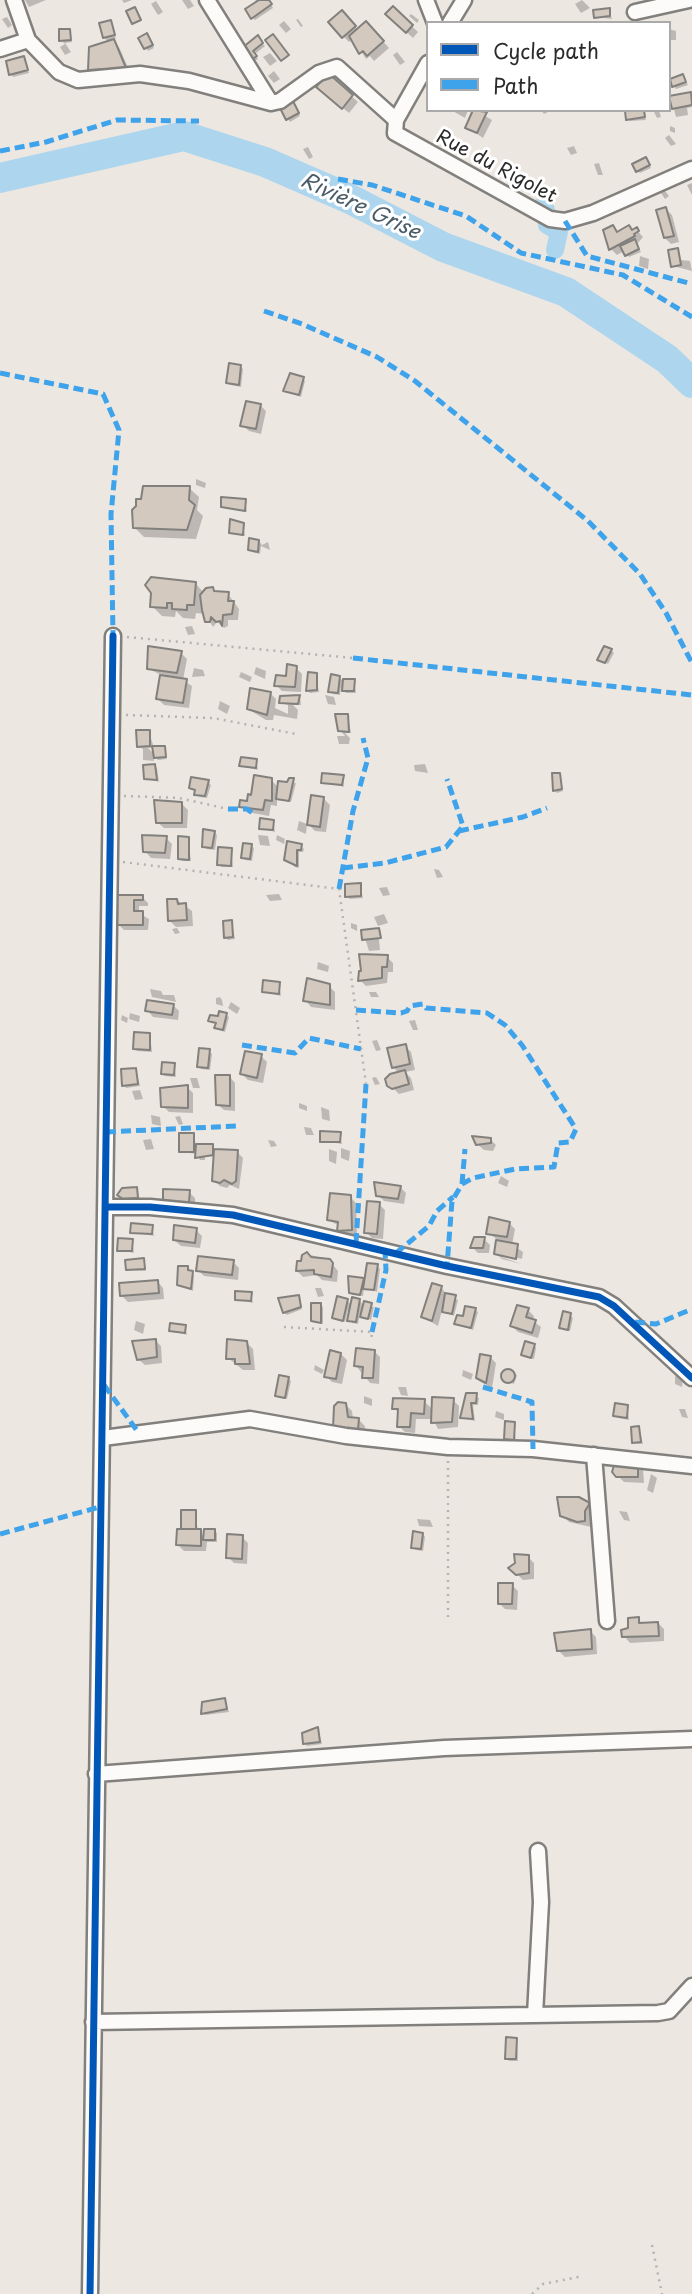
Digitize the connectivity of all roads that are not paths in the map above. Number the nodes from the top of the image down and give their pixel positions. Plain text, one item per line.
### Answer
1 (14, 0) edge
2 (206, 0) edge
3 (426, 0) edge
4 (464, 0) edge
5 (689, 0) edge
6 (635, 12) dead end
7 (434, 21) edge
8 (451, 21) edge
9 (28, 40) junction
10 (0, 49) edge
11 (426, 67) edge
12 (271, 103) junction
13 (396, 120) junction
14 (692, 169) edge
15 (113, 636) road end
16 (105, 1207) junction
17 (692, 1378) edge
18 (103, 1438) junction
19 (594, 1455) junction
20 (692, 1466) edge
21 (607, 1621) dead end
22 (692, 1739) edge
23 (96, 1774) junction
24 (538, 1851) dead end
25 (692, 1986) edge
26 (535, 2015) junction
27 (93, 2022) junction
28 (90, 2294) edge

1 - 9 street
2 - 12 street
3 - 7 street
4 - 8 street
5 - 6 street
9 - 10 street
9 - 12 street
11 - 13 street
12 - 13 street
13 - 14 street, Rue du Rigolet
15 - 16 street
16 - 17 street
16 - 18 street
18 - 19 street
18 - 23 street
19 - 20 street
19 - 21 street
22 - 23 street
23 - 27 street
24 - 26 street
25 - 26 street
26 - 27 street
27 - 28 street

